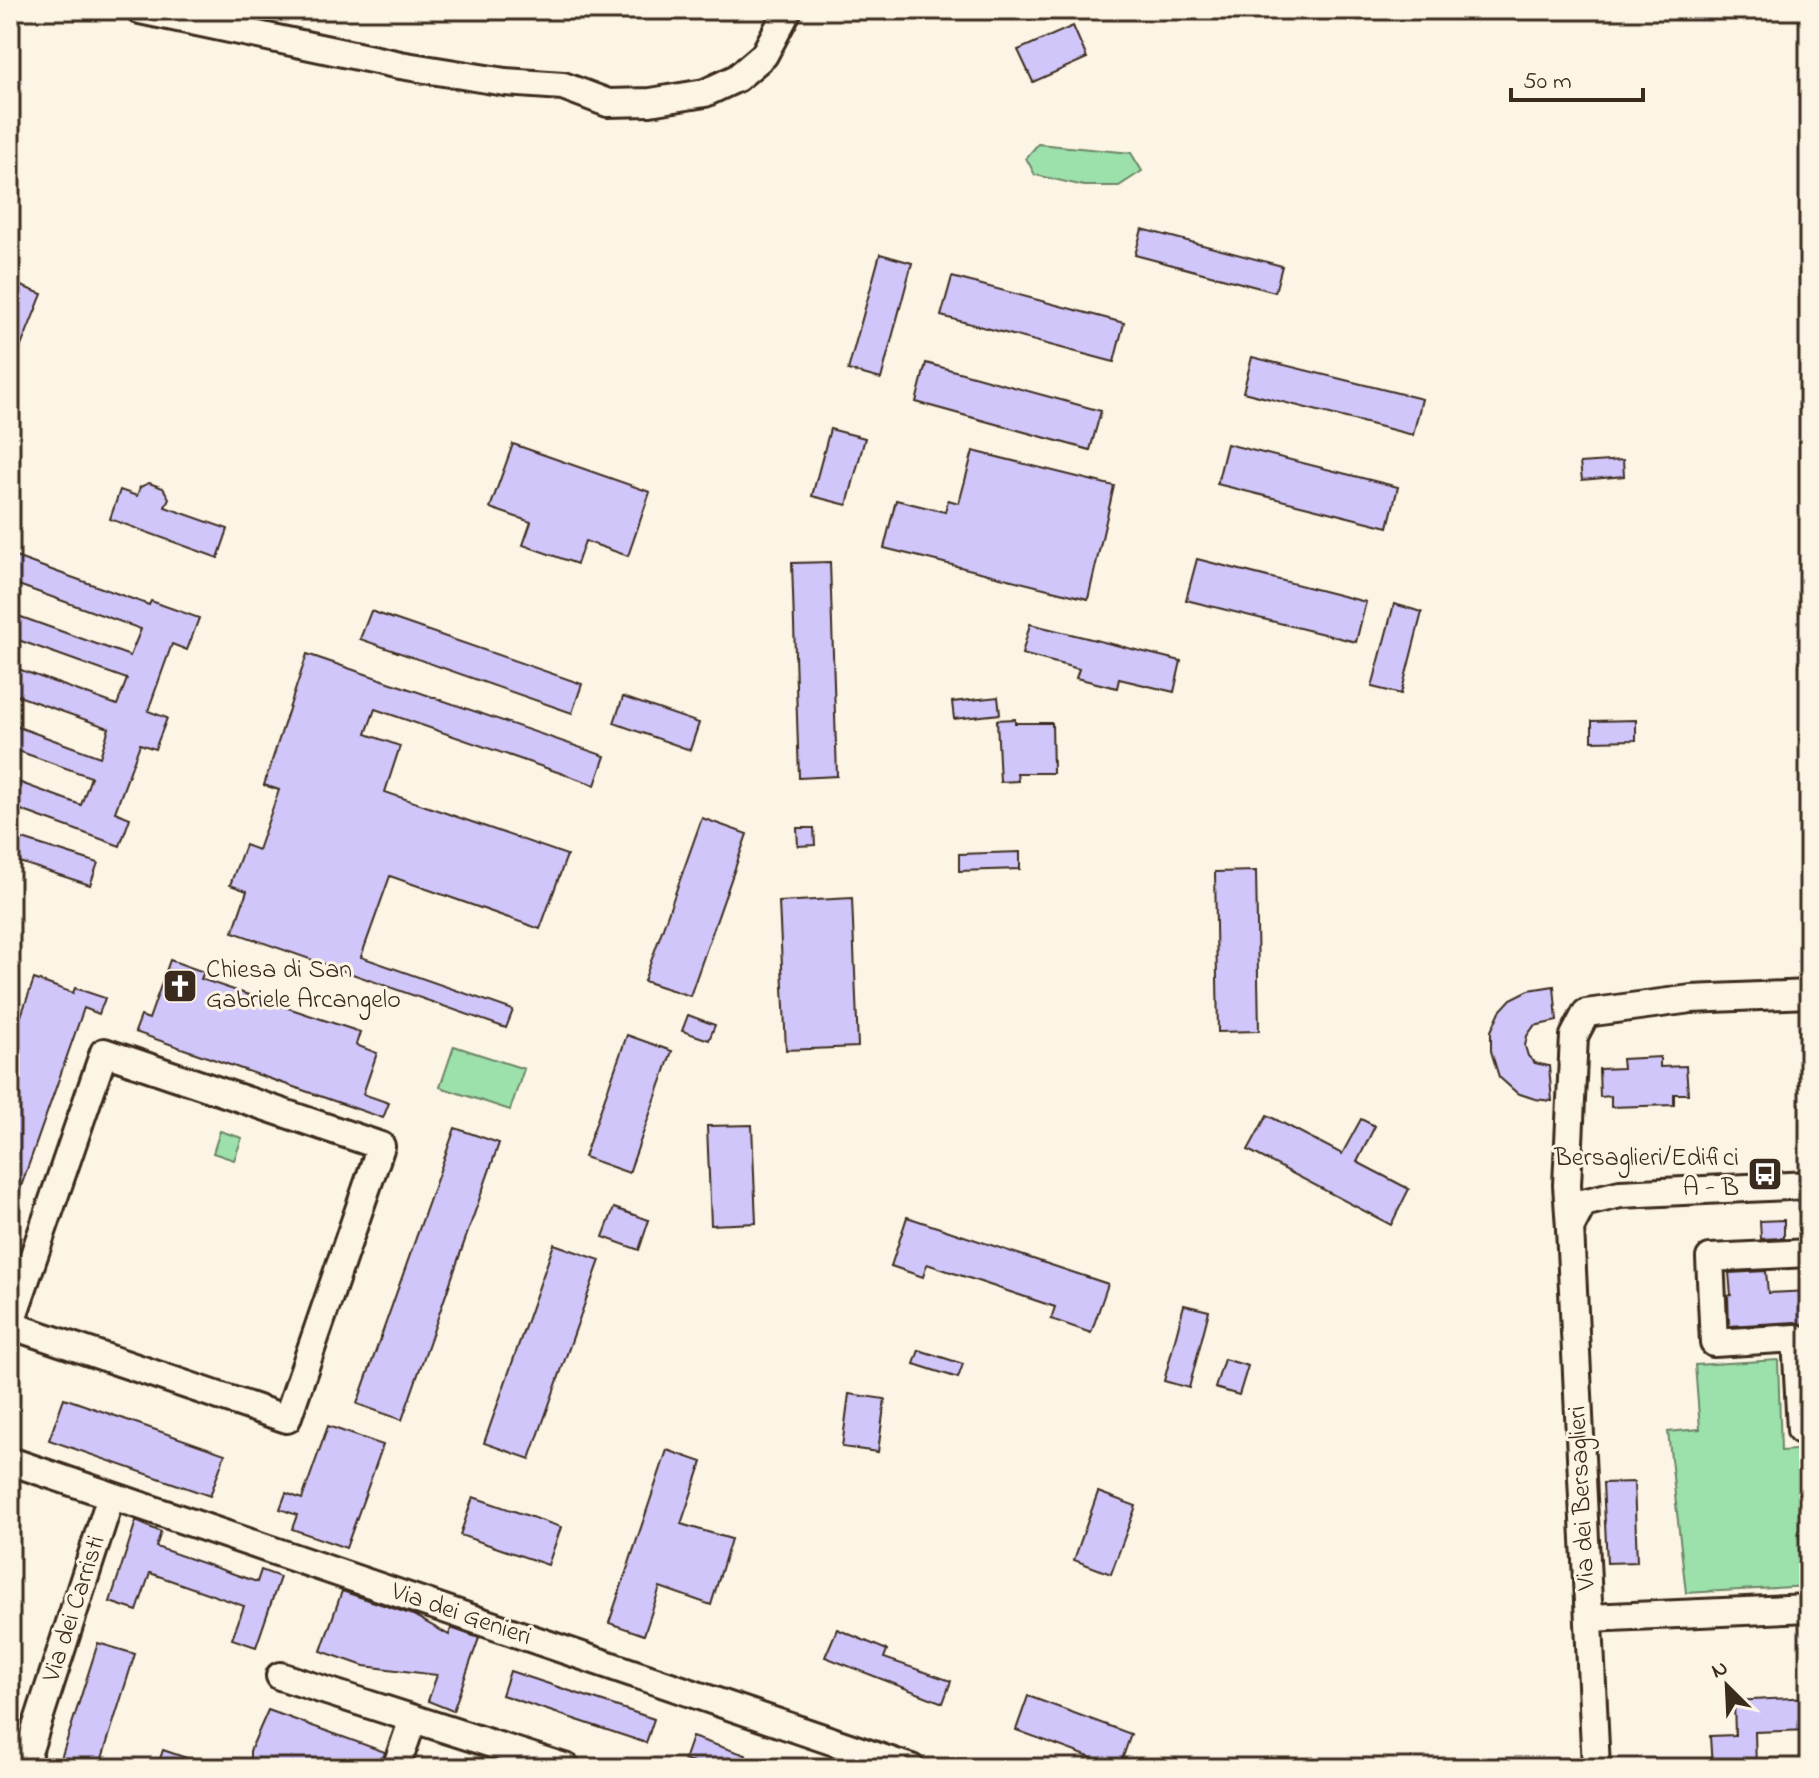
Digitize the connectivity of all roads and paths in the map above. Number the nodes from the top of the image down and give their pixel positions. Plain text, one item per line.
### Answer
1 (140, 10) edge
2 (788, 10) edge
3 (1809, 994) edge
4 (104, 1052) joint
5 (1809, 1185) edge
6 (1570, 1228) junction
7 (1809, 1253) edge
8 (1809, 1430) edge
9 (10, 1461) edge
10 (111, 1496) junction
11 (1809, 1608) edge
12 (1589, 1618) junction
13 (280, 1676) dead end
14 (413, 1719) junction
15 (21, 1754) edge
16 (532, 1763) edge
17 (396, 1768) edge
18 (567, 1768) edge
19 (911, 1768) edge
20 (1596, 1768) edge

1 - 2 street
3 - 6 street, Via dei Bersaglieri
4 - 4 street
5 - 6 street
6 - 12 street, Via dei Bersaglieri
7 - 8 street
9 - 10 street, Via dei Genieri
10 - 15 street, Via dei Carristi
10 - 19 street, Via dei Genieri
11 - 12 street
12 - 20 street, Via dei Bersaglieri
13 - 14 street
14 - 16 street
14 - 17 street
16 - 18 street

